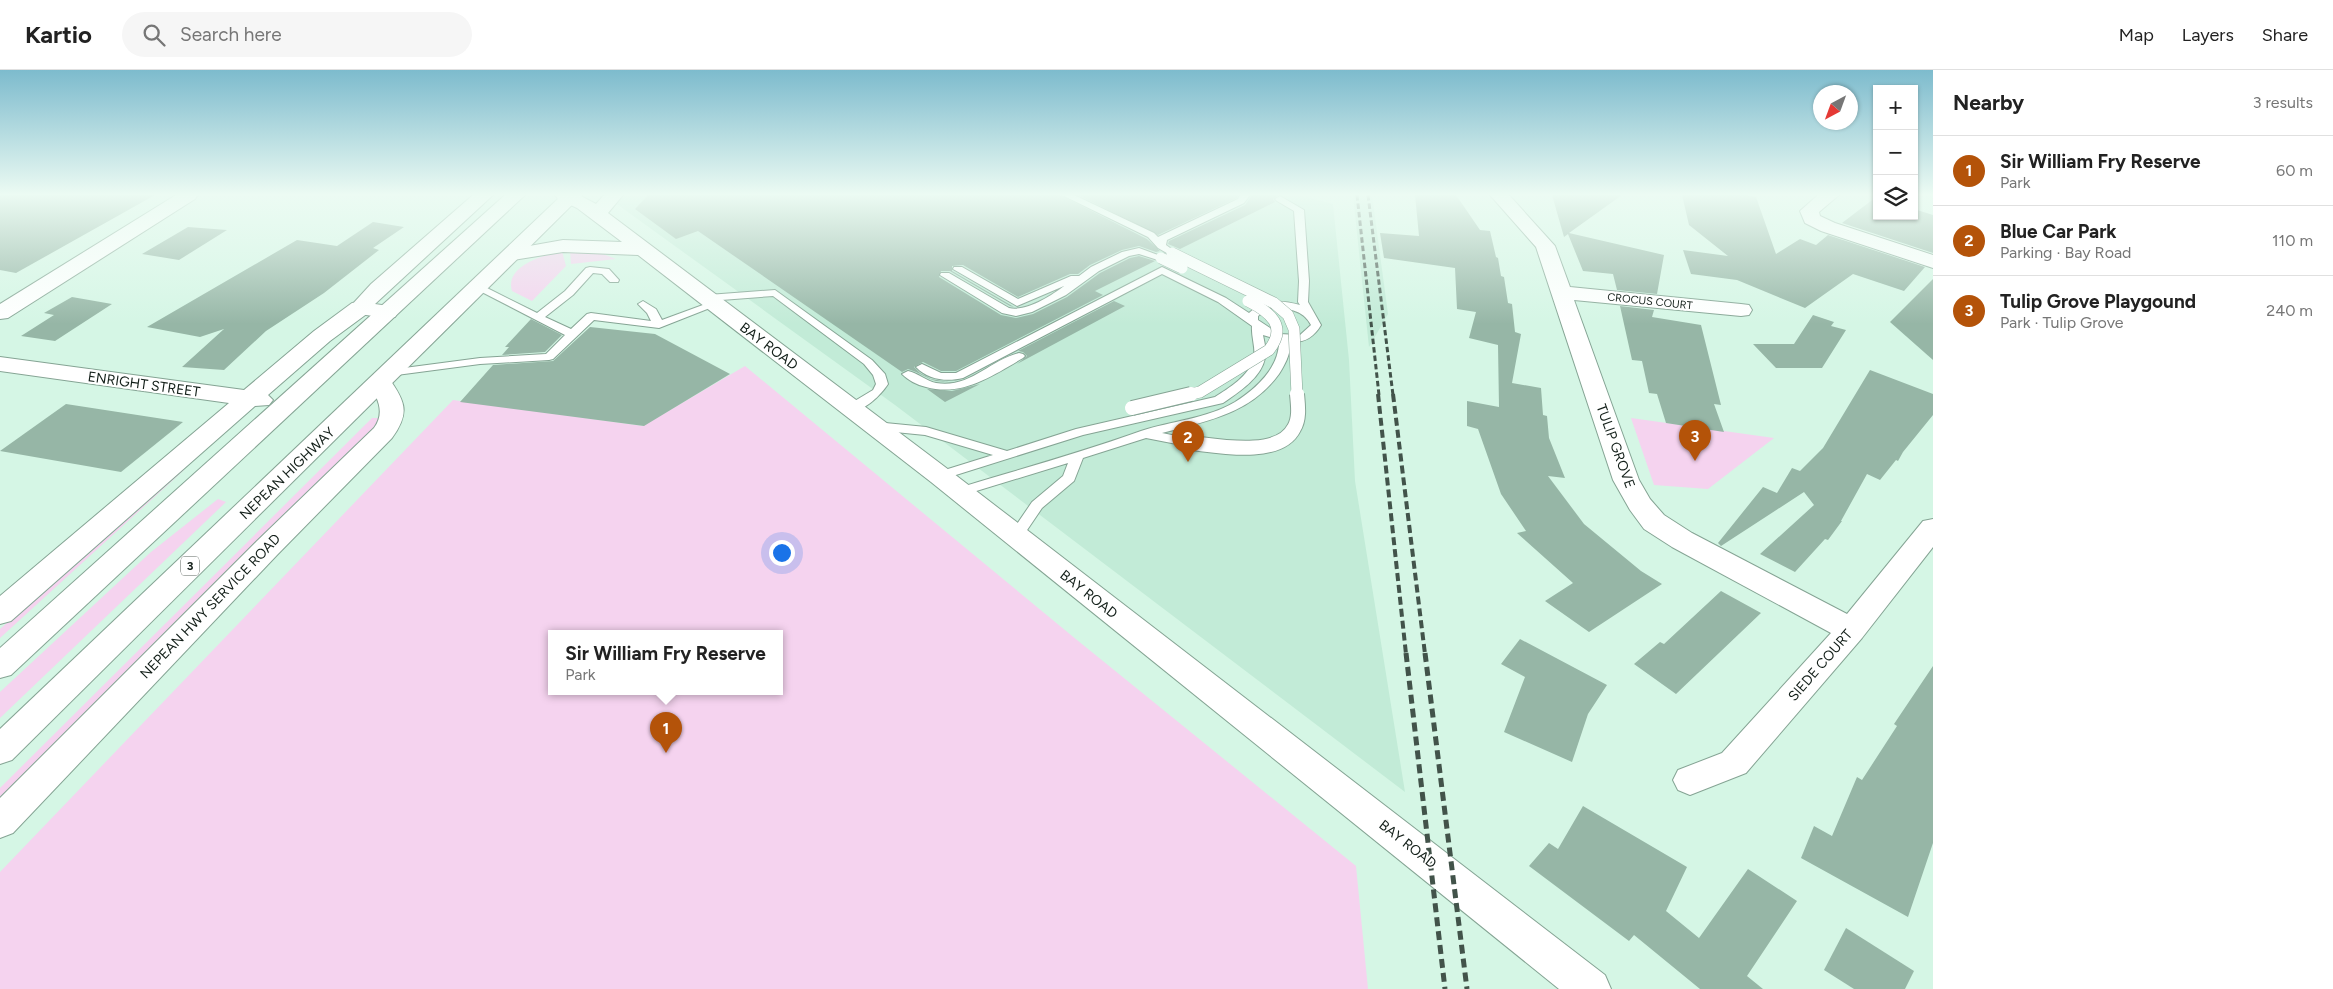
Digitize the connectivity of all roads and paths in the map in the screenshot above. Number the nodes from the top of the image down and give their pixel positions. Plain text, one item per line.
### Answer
1 (120, 238) edge
2 (435, 238) edge
3 (469, 238) edge
4 (532, 238) edge
5 (627, 238) edge
6 (1153, 238) edge
7 (1186, 238) edge
8 (1301, 238) edge
9 (1538, 238) edge
10 (1861, 238) edge
11 (642, 249) junction
12 (1164, 253) junction
13 (513, 254) junction
14 (1123, 255) joint
15 (1933, 262) edge
16 (958, 269) dead end
17 (1085, 274) joint
18 (945, 275) dead end
19 (1172, 275) junction
20 (614, 280) dead end
21 (1304, 282) junction
22 (478, 288) junction
23 (1059, 289) junction
24 (1560, 292) junction
25 (1114, 300) junction
26 (1222, 300) junction
27 (711, 301) junction
28 (643, 304) dead end
29 (1266, 306) junction
30 (360, 308) junction
31 (1741, 310) dead end
32 (387, 312) junction
33 (0, 313) edge
34 (538, 317) junction
35 (1314, 319) junction
36 (1255, 324) junction
37 (659, 325) junction
38 (572, 334) junction
39 (1284, 338) junction
40 (0, 364) edge
41 (922, 367) dead end
42 (908, 374) dead end
43 (385, 378) junction
44 (250, 398) junction
45 (288, 404) junction
46 (852, 408) junction
47 (874, 426) junction
48 (1080, 432) junction
49 (1144, 434) junction
50 (1007, 455) junction
51 (1078, 456) junction
52 (950, 484) junction
53 (1933, 528) edge
54 (1016, 536) junction
55 (0, 613) edge
56 (1851, 630) junction
57 (0, 666) edge
58 (0, 750) edge
59 (1690, 780) dead end
60 (0, 822) edge
61 (1591, 989) edge

1 - 33 main road
2 - 30 main road
3 - 32 main road
4 - 13 main road, NEPEAN HIGHWAY / 3
5 - 11 main road, BAY ROAD
6 - 12 lane
7 - 12 lane
8 - 21 lane
9 - 24 main road, TULIP GROVE
10 - 15 main road
11 - 13 main road
11 - 27 main road, BAY ROAD
12 - 14 lane
12 - 19 lane
12 - 25 lane
12 - 48 lane, bridge
12 - 49 lane, bridge
13 - 22 main road, NEPEAN HIGHWAY / 3
14 - 17 lane
16 - 23 lane
17 - 23 lane
18 - 23 lane
19 - 25 lane
19 - 26 lane
20 - 34 lane
21 - 29 lane
21 - 35 lane
22 - 34 lane
22 - 43 main road, NEPEAN HIGHWAY / 3
24 - 31 main road, CROCUS COURT
24 - 56 main road, TULIP GROVE
25 - 41 lane
25 - 42 lane
26 - 29 lane
26 - 36 lane
27 - 37 lane
27 - 46 main road, BAY ROAD
27 - 46 lane
28 - 37 lane
29 - 35 lane
29 - 36 lane
30 - 32 main road
30 - 44 main road
32 - 45 main road
34 - 38 lane
35 - 39 lane
36 - 39 lane
36 - 48 lane
37 - 38 lane
38 - 43 lane
39 - 49 lane
40 - 44 main road, ENRIGHT STREET
43 - 58 main road, NEPEAN HIGHWAY / 3
43 - 60 main road, NEPEAN HWY SERVICE ROAD
44 - 45 main road, ENRIGHT STREET
44 - 55 main road
45 - 57 main road
46 - 47 main road, BAY ROAD
47 - 50 lane
47 - 52 main road, BAY ROAD
48 - 50 lane
49 - 51 lane
50 - 52 lane
51 - 52 lane
51 - 54 lane
52 - 54 main road, BAY ROAD
53 - 56 main road, SIEDE COURT
54 - 61 main road, BAY ROAD
56 - 59 main road, SIEDE COURT

